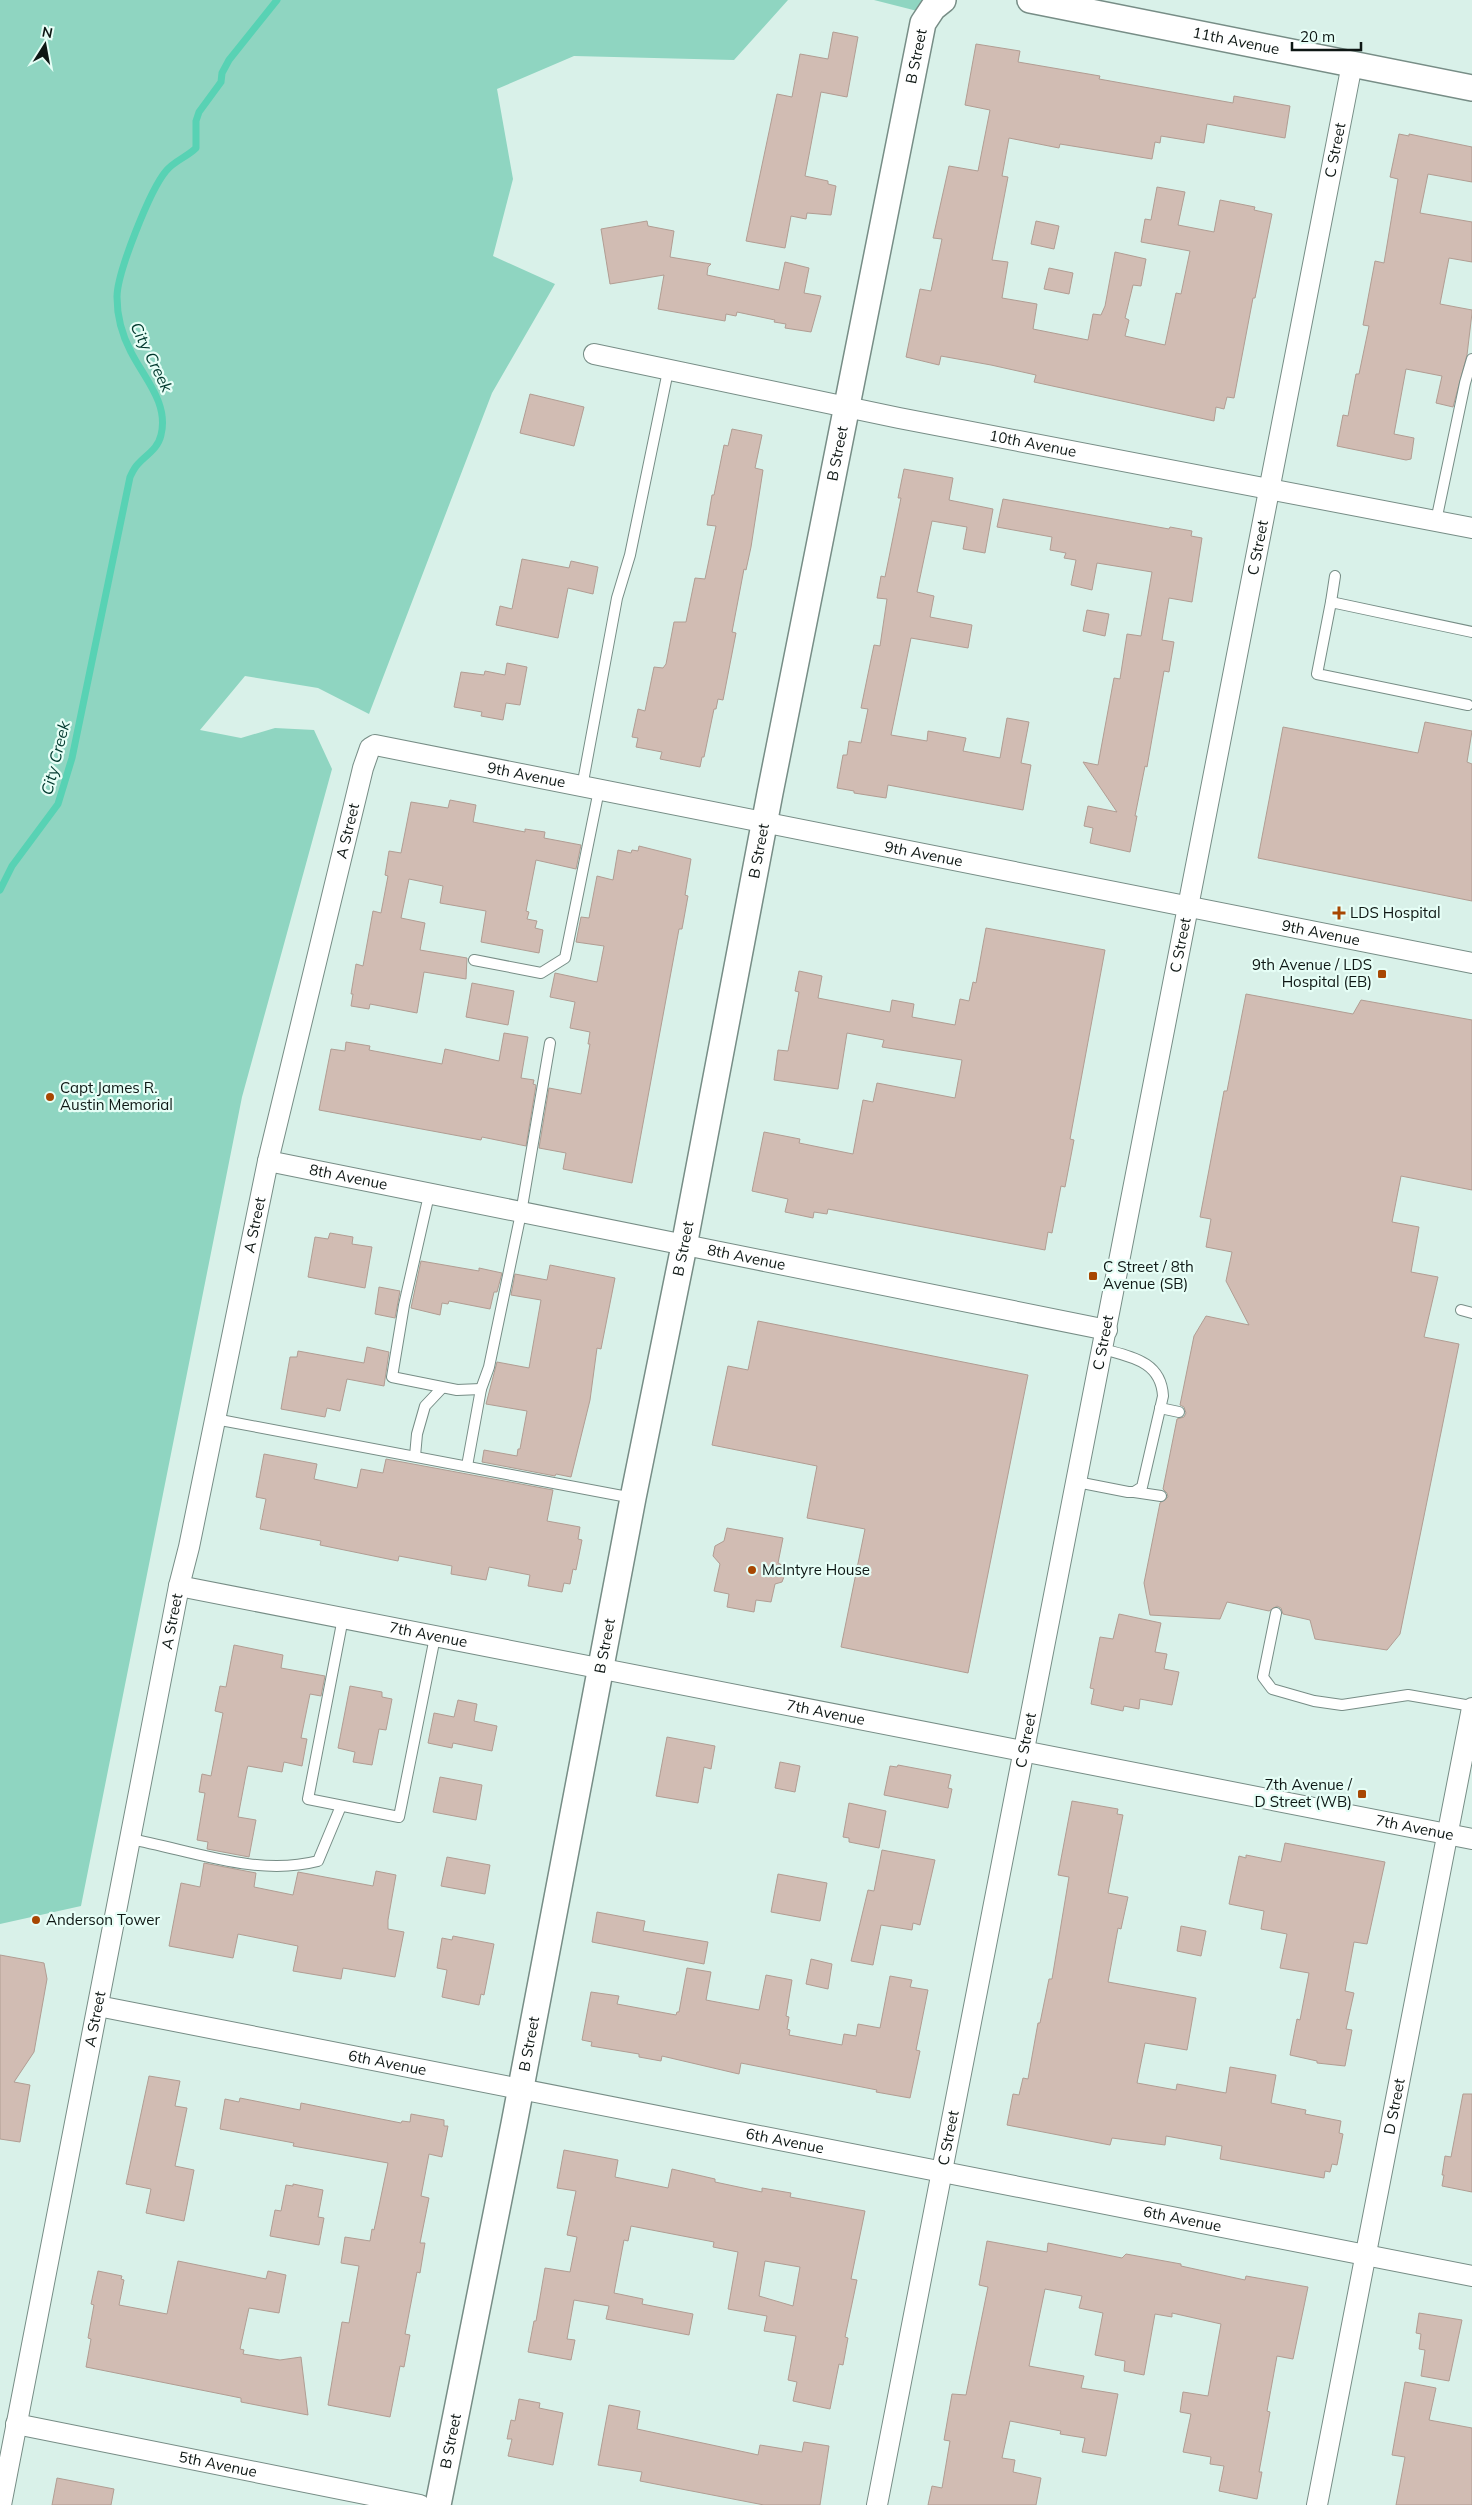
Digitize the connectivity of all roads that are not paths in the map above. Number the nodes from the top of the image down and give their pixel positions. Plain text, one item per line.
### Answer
1 (943, 0) edge
2 (1030, 0) edge
3 (1051, 2) edge
4 (1352, 64) junction
5 (1472, 88) edge
6 (594, 354) dead end
7 (1472, 359) edge
8 (668, 370) junction
9 (846, 406) junction
10 (1269, 488) junction
11 (1436, 521) junction
12 (1472, 528) edge
13 (1335, 576) dead end
14 (1330, 602) junction
15 (1472, 632) edge
16 (1468, 705) dead end
17 (375, 745) joint
18 (590, 789) junction
19 (764, 824) junction
20 (1189, 907) junction
21 (474, 960) dead end
22 (1472, 963) edge
23 (550, 1043) dead end
24 (268, 1161) junction
25 (429, 1195) junction
26 (521, 1213) junction
27 (684, 1246) junction
28 (1461, 1310) dead end
29 (1472, 1313) edge
30 (1105, 1340) junction
31 (442, 1388) junction
32 (480, 1389) junction
33 (1160, 1408) junction
34 (1179, 1412) dead end
35 (214, 1419) junction
36 (415, 1456) junction
37 (467, 1466) junction
38 (1077, 1482) junction
39 (1134, 1492) junction
40 (1162, 1496) dead end
41 (633, 1498) junction
42 (179, 1586) junction
43 (1276, 1613) dead end
44 (343, 1618) junction
45 (435, 1637) junction
46 (600, 1670) junction
47 (1472, 1707) edge
48 (1025, 1751) junction
49 (341, 1806) junction
50 (1448, 1835) junction
51 (130, 1839) junction
52 (1472, 1839) edge
53 (98, 2006) junction
54 (520, 2089) junction
55 (943, 2172) junction
56 (1366, 2255) junction
57 (1472, 2276) edge
58 (16, 2424) junction
59 (1, 2505) edge
60 (420, 2505) edge
61 (438, 2505) edge
62 (877, 2505) edge
63 (1317, 2505) edge

1 - 9 street, B Street
2 - 3 street, 11th Avenue
3 - 4 street, 11th Avenue
4 - 5 street, 11th Avenue
4 - 10 street, C Street
6 - 8 street, 10th Avenue
7 - 11 lane
8 - 9 street, 10th Avenue
8 - 18 lane
9 - 10 street, 10th Avenue
9 - 19 street, B Street
10 - 11 street, 10th Avenue
10 - 20 street, C Street
11 - 12 street, 10th Avenue
13 - 14 lane
14 - 15 lane
14 - 16 lane
17 - 18 street, 9th Avenue
17 - 24 street, A Street
18 - 19 street, 9th Avenue
18 - 21 lane
19 - 20 street, 9th Avenue
19 - 27 street, B Street
20 - 22 street, 9th Avenue
20 - 30 street, C Street
23 - 26 lane
24 - 25 street, 8th Avenue
24 - 35 street, A Street
25 - 26 street, 8th Avenue
25 - 31 lane
26 - 27 street, 8th Avenue
26 - 32 lane
27 - 30 street, 8th Avenue
27 - 41 street, B Street
28 - 29 lane
30 - 33 lane
30 - 38 street, C Street
31 - 32 lane
31 - 36 lane
32 - 37 lane
33 - 34 lane
33 - 39 lane
35 - 36 lane
35 - 42 street, A Street
36 - 37 lane
37 - 41 lane
38 - 39 lane
38 - 48 street, C Street
39 - 40 lane
41 - 46 street, B Street
42 - 44 street, 7th Avenue
42 - 51 street, A Street
43 - 47 lane
44 - 45 street, 7th Avenue
44 - 49 lane
45 - 46 street, 7th Avenue
45 - 49 lane
46 - 48 street, 7th Avenue
46 - 54 street, B Street
47 - 50 street, D Street
48 - 50 street, 7th Avenue
48 - 55 street, C Street
49 - 51 lane
50 - 52 street, 7th Avenue
50 - 56 street, D Street
51 - 53 street, A Street
53 - 54 street, 6th Avenue
53 - 58 street, A Street
54 - 55 street, 6th Avenue
54 - 61 street, B Street
55 - 56 street, 6th Avenue
55 - 62 street, C Street
56 - 57 street, 6th Avenue
56 - 63 street, D Street
58 - 59 street, A Street
58 - 60 street, 5th Avenue

